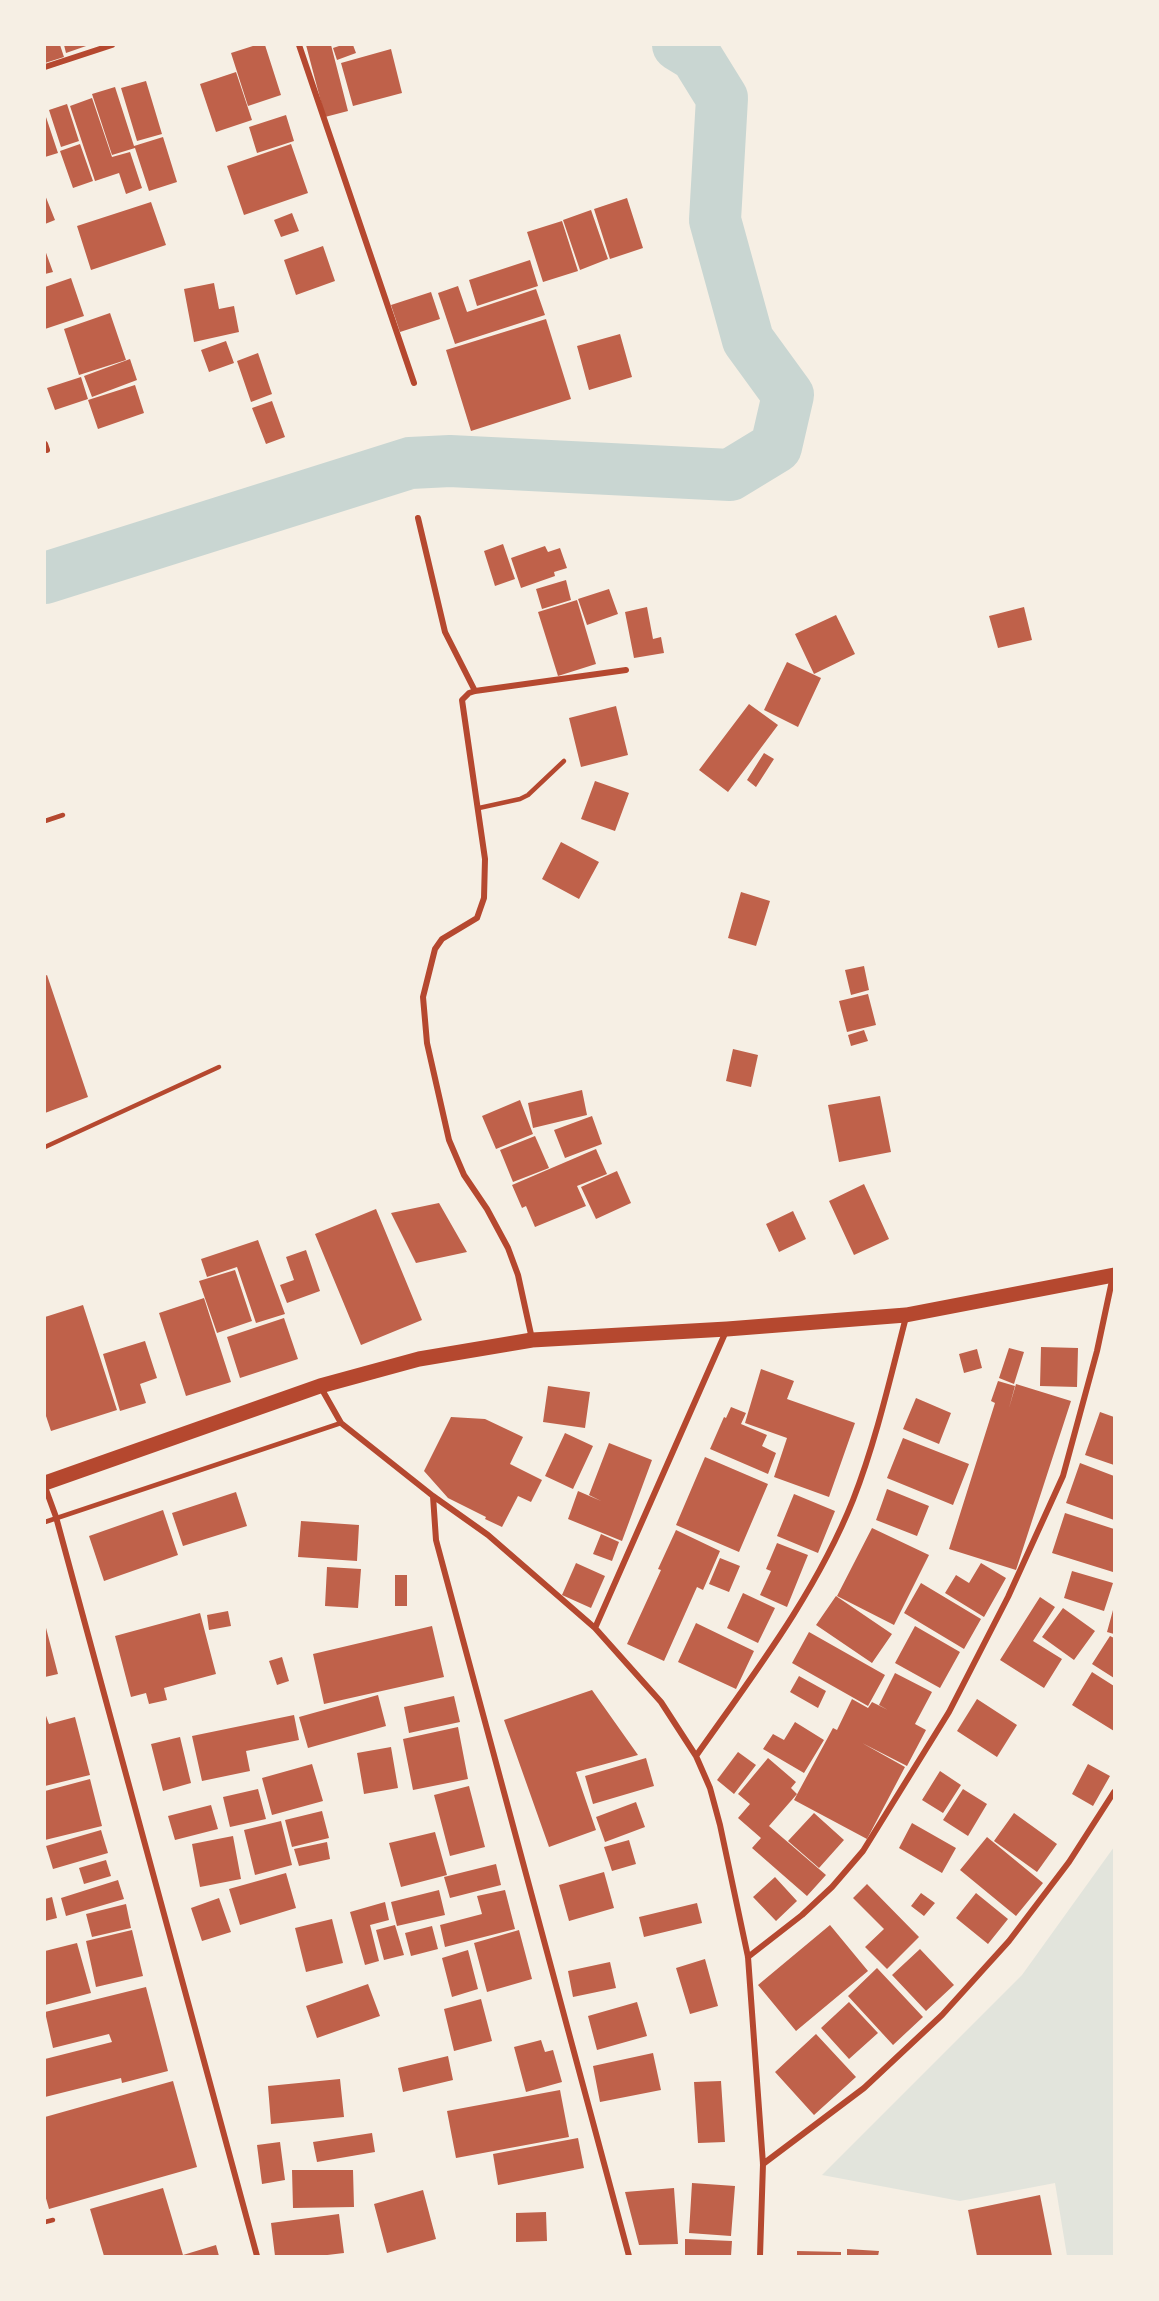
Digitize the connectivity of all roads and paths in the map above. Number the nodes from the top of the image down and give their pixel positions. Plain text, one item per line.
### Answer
1 (112, 45) edge
2 (299, 45) edge
3 (45, 67) edge
4 (414, 383) dead end
5 (418, 518) dead end
6 (626, 670) dead end
7 (475, 691) junction
8 (564, 761) dead end
9 (479, 808) junction
10 (63, 815) dead end
11 (45, 821) edge
12 (219, 1067) dead end
13 (45, 1147) edge
14 (1113, 1276) edge
15 (906, 1315) junction
16 (727, 1329) junction
17 (532, 1340) junction
18 (320, 1386) junction
19 (341, 1423) junction
20 (45, 1485) edge
21 (433, 1496) junction
22 (56, 1517) junction
23 (45, 1522) edge
24 (595, 1628) junction
25 (696, 1755) junction
26 (1114, 1792) edge
27 (748, 1957) junction
28 (763, 2163) junction
29 (53, 2220) dead end
30 (45, 2222) edge
31 (257, 2256) edge
32 (629, 2256) edge
33 (760, 2256) edge

1 - 3 street
2 - 4 street
5 - 7 street
6 - 7 street
7 - 9 street
8 - 9 lane
9 - 17 street
10 - 11 lane
12 - 13 lane
14 - 15 main road
14 - 27 street
15 - 16 main road
15 - 25 street
16 - 17 main road
16 - 24 street
17 - 18 main road
18 - 19 street
18 - 20 main road
19 - 21 street
19 - 22 lane
20 - 22 street
21 - 24 street
21 - 32 street
22 - 23 lane
22 - 31 street
24 - 25 street
25 - 27 street
26 - 28 street
27 - 28 street
28 - 33 street
29 - 30 lane

